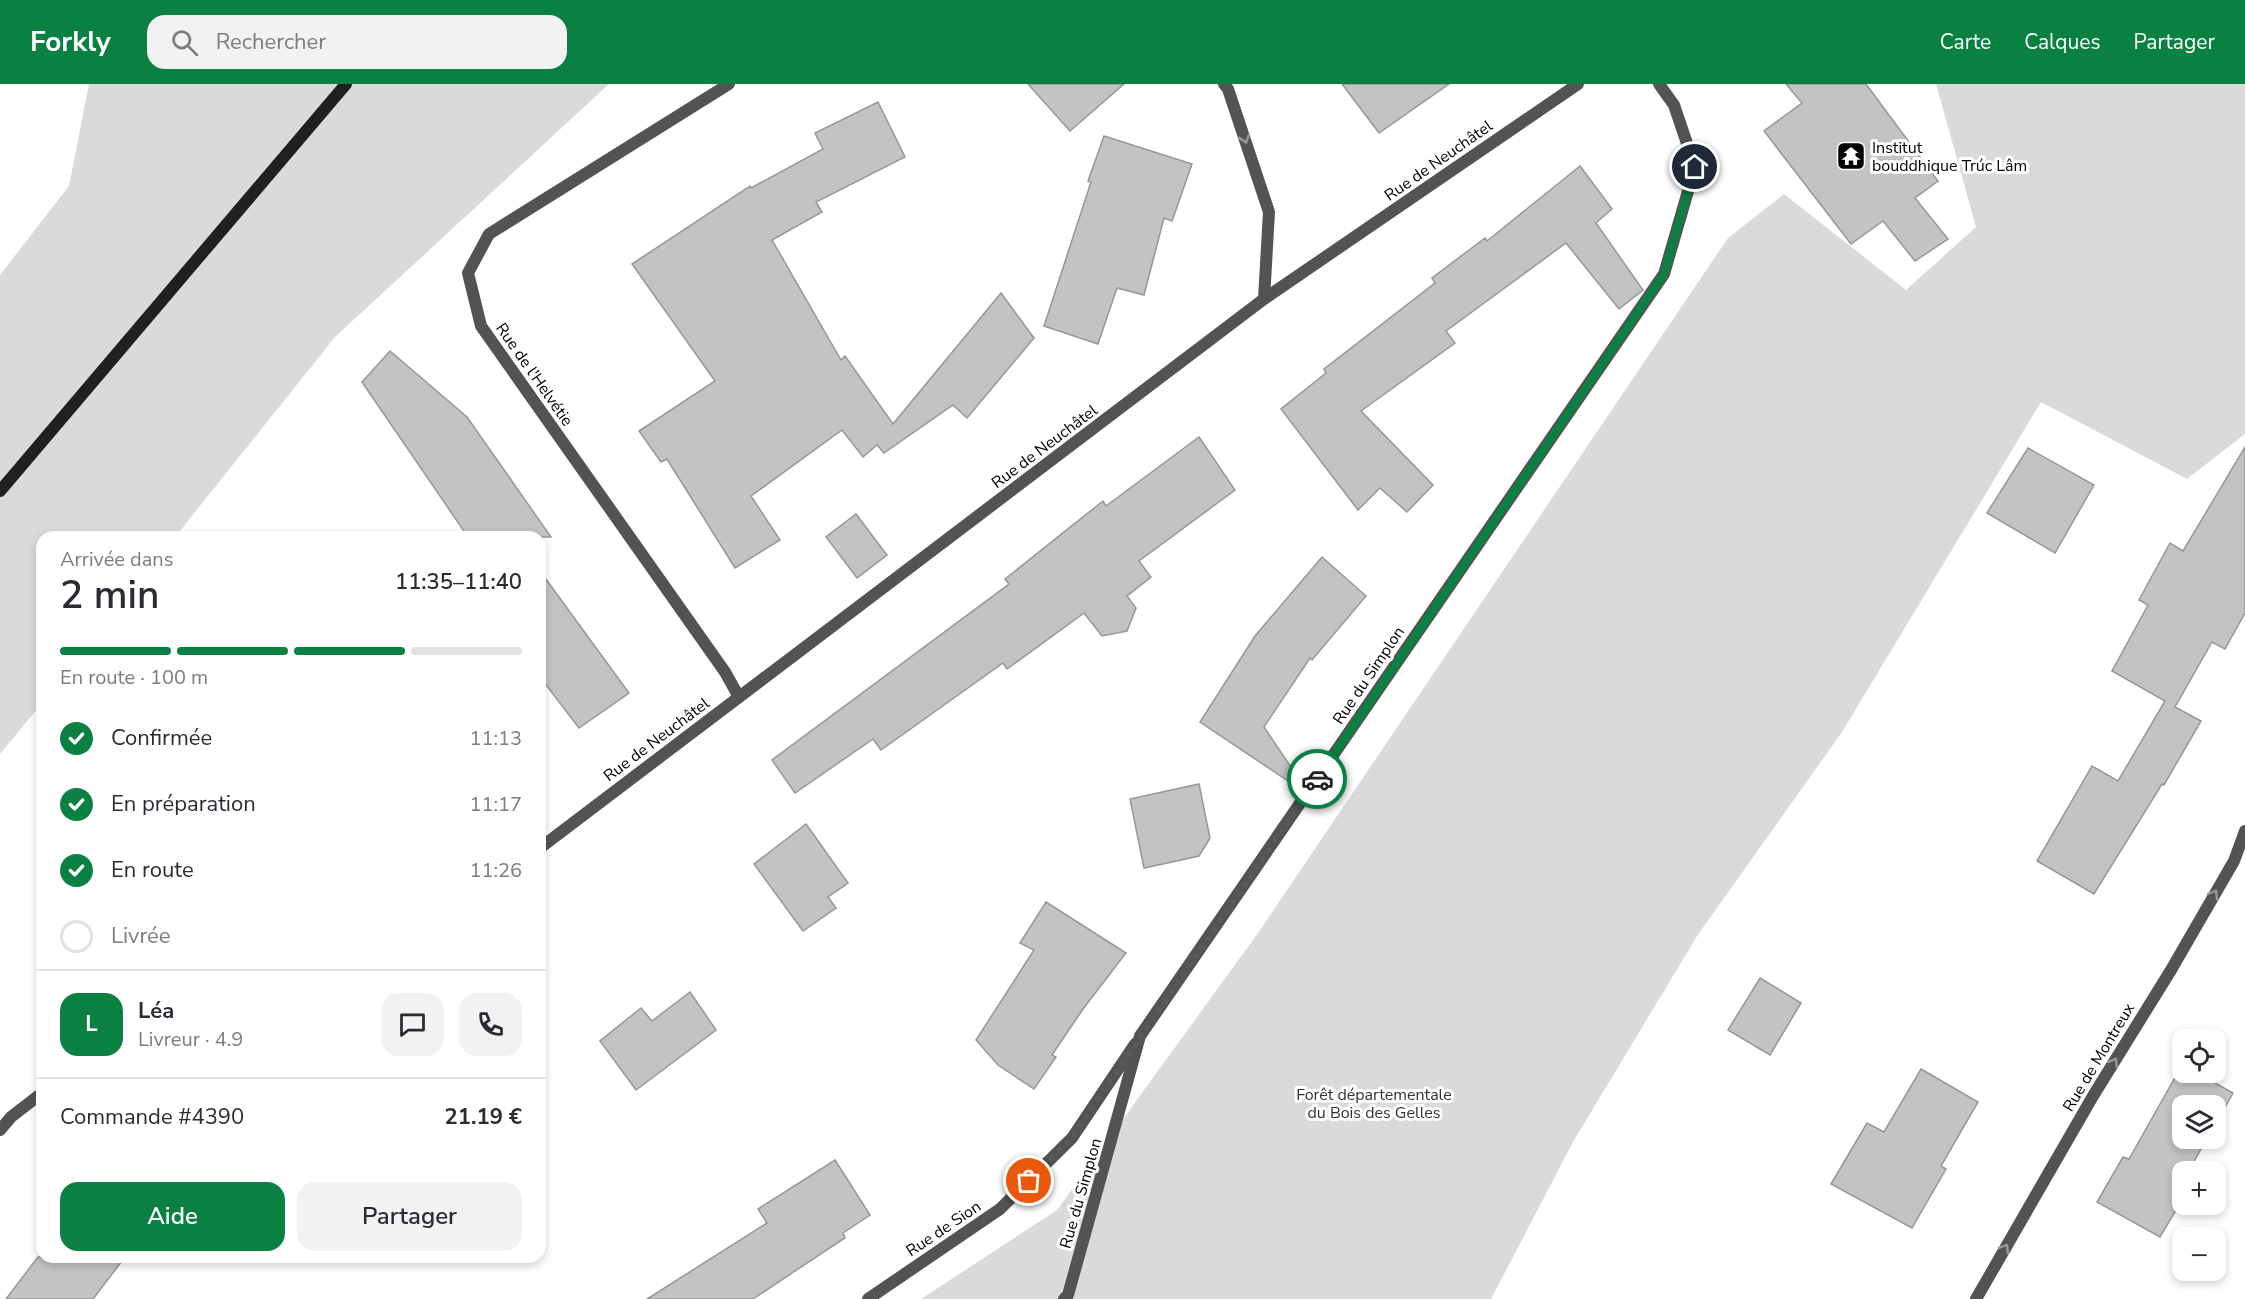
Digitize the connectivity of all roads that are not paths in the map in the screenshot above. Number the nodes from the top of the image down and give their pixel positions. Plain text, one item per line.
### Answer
1 (346, 84) edge
2 (729, 84) edge
3 (1224, 84) edge
4 (1578, 84) edge
5 (1659, 84) edge
6 (1264, 300) junction
7 (0, 491) edge
8 (738, 697) junction
9 (2245, 831) edge
10 (546, 843) edge
11 (1140, 1036) junction
12 (36, 1098) edge
13 (0, 1130) edge
14 (868, 1299) edge
15 (1064, 1299) edge
16 (1976, 1299) edge

1 - 7 main road
2 - 8 street, Rue de l'Helvétie
3 -> 6 street
4 - 6 street, Rue de Neuchâtel
5 - 11 street, Rue du Simplon
6 - 8 street, Rue de Neuchâtel
8 - 10 street, Rue de Neuchâtel
16 -> 9 street, Rue de Montreux
11 - 14 street, Rue de Sion
11 - 15 street, Rue du Simplon
12 - 13 street

